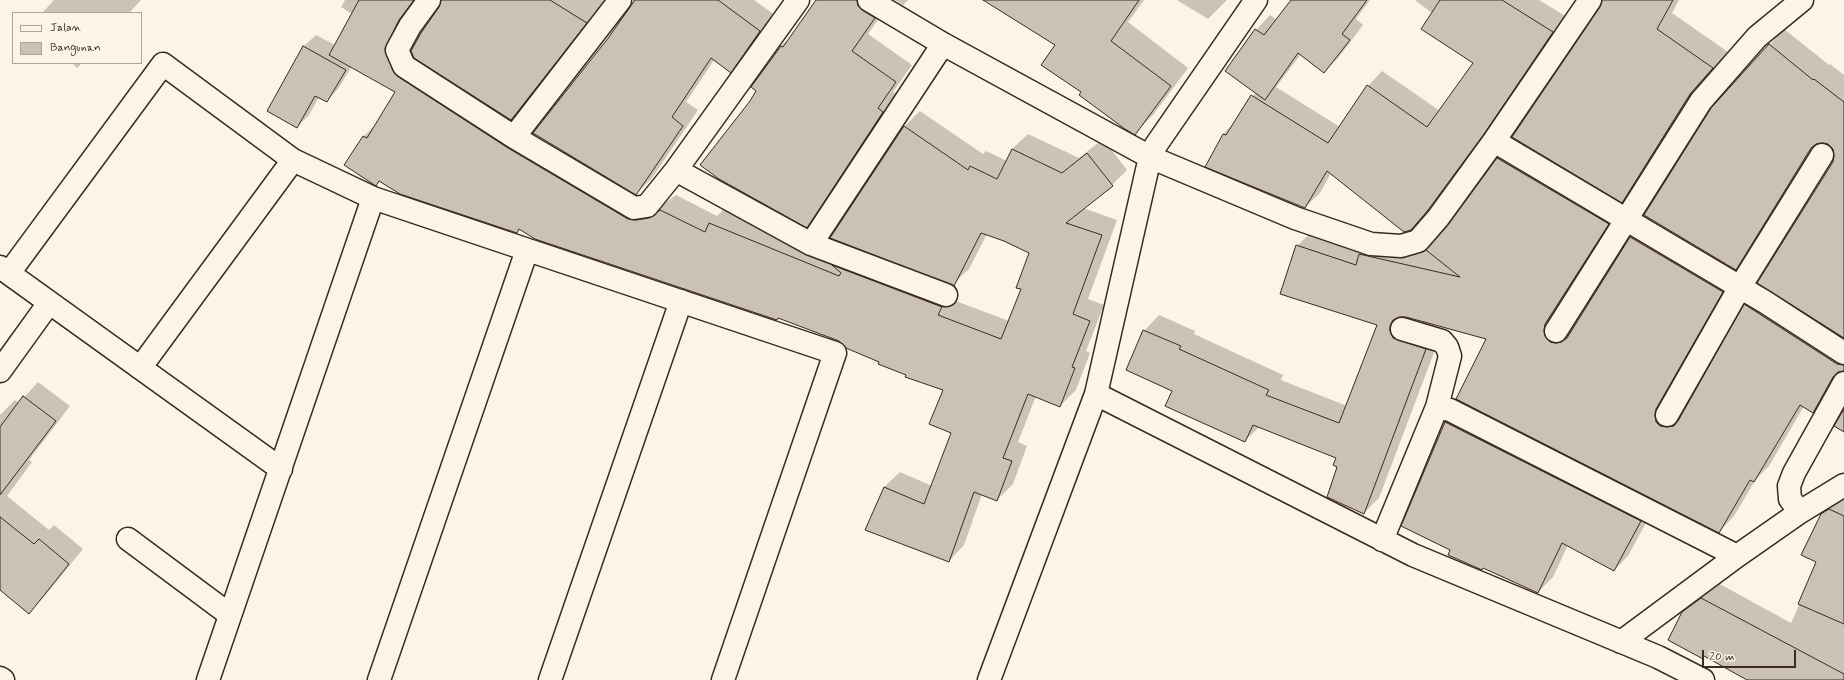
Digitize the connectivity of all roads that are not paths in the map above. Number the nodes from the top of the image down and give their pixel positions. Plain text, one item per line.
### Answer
1 (429, 0) edge
2 (620, 0) edge
3 (798, 0) edge
4 (869, 0) edge
5 (1256, 0) edge
6 (1590, 0) edge
7 (1802, 0) edge
8 (943, 44) junction
9 (514, 137) junction
10 (1494, 141) junction
11 (1822, 155) dead end
12 (1150, 157) junction
13 (292, 160) junction
14 (676, 170) junction
15 (373, 198) junction
16 (1626, 219) junction
17 (811, 244) junction
18 (527, 250) junction
19 (4, 270) edge
20 (1740, 287) junction
21 (946, 294) dead end
22 (681, 301) junction
23 (49, 302) junction
24 (1402, 330) dead end
25 (1556, 331) dead end
26 (1844, 353) edge
27 (140, 368) junction
28 (0, 370) edge
29 (1844, 383) edge
30 (1096, 394) junction
31 (1437, 407) junction
32 (1667, 415) dead end
33 (281, 469) junction
34 (1841, 491) edge
35 (1800, 512) junction
36 (128, 540) dead end
37 (1382, 540) junction
38 (1737, 556) junction
39 (230, 615) junction
40 (1621, 642) junction
41 (0, 678) edge
42 (3, 680) edge
43 (208, 680) edge
44 (379, 680) edge
45 (550, 680) edge
46 (723, 680) edge
47 (989, 680) edge
48 (1703, 680) edge

1 - 9 street
2 - 9 street
3 - 14 street
4 - 8 street
5 - 12 street
6 - 10 street
7 - 16 street
8 - 12 street
8 - 17 street
9 - 14 street
10 - 12 street
10 - 16 street
11 - 20 street
12 - 30 street
13 - 15 street
13 - 19 street
13 - 27 street
14 - 17 street
15 - 18 street
15 - 33 street
16 - 20 street
16 - 25 street
17 - 21 street
18 - 22 street
18 - 44 street
19 - 23 street
20 - 26 street
20 - 32 street
22 - 45 street
22 - 46 street
23 - 27 street
23 - 28 street
24 - 31 street
27 - 33 street
29 - 35 street
30 - 37 street
30 - 47 street
31 - 37 street
31 - 38 street
33 - 39 street
34 - 35 street
35 - 38 street
36 - 39 street
37 - 40 street
38 - 40 street
39 - 43 street
40 - 48 street
41 - 42 street

